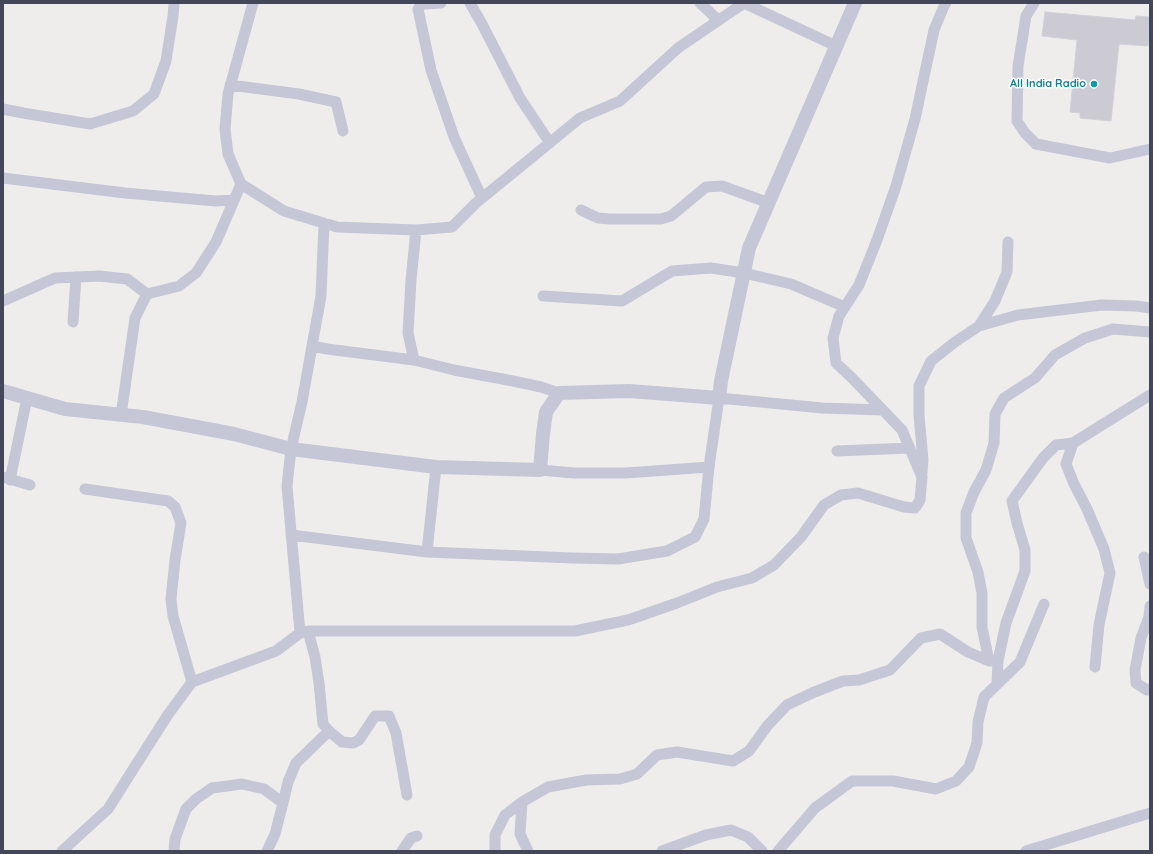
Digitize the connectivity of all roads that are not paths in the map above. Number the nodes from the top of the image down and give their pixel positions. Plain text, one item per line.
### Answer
1 (174, 3) edge
2 (251, 3) edge
3 (441, 3) edge
4 (470, 3) edge
5 (700, 3) edge
6 (744, 3) edge
7 (855, 3) edge
8 (946, 3) edge
9 (1034, 3) edge
10 (718, 20) junction
11 (836, 46) junction
12 (230, 86) junction
13 (3, 109) edge
14 (343, 131) dead end
15 (550, 143) junction
16 (1150, 149) edge
17 (3, 178) edge
18 (241, 184) junction
19 (482, 198) junction
20 (234, 200) junction
21 (769, 204) junction
22 (581, 210) dead end
23 (324, 223) junction
24 (416, 230) junction
25 (1008, 242) dead end
26 (744, 272) junction
27 (76, 277) junction
28 (147, 294) junction
29 (543, 296) dead end
30 (3, 301) edge
31 (845, 307) junction
32 (1150, 308) edge
33 (73, 322) dead end
34 (980, 326) junction
35 (1150, 332) edge
36 (312, 346) junction
37 (414, 360) junction
38 (3, 391) edge
39 (558, 393) junction
40 (1150, 395) edge
41 (27, 398) junction
42 (719, 398) junction
43 (882, 410) junction
44 (121, 415) junction
45 (1073, 443) junction
46 (910, 448) junction
47 (291, 449) junction
48 (836, 451) dead end
49 (436, 467) junction
50 (709, 467) junction
51 (540, 470) junction
52 (922, 476) junction
53 (7, 479) edge
54 (30, 485) dead end
55 (85, 489) dead end
56 (291, 535) junction
57 (427, 552) junction
58 (1144, 557) dead end
59 (1150, 584) edge
60 (1044, 604) dead end
61 (1150, 606) edge
62 (304, 632) junction
63 (994, 661) junction
64 (1095, 667) dead end
65 (192, 682) junction
66 (997, 684) junction
67 (1150, 690) edge
68 (329, 731) junction
69 (408, 795) dead end
70 (522, 802) junction
71 (283, 803) junction
72 (1150, 813) edge
73 (418, 836) dead end
74 (62, 851) edge
75 (174, 851) edge
76 (267, 851) edge
77 (402, 851) edge
78 (495, 851) edge
79 (528, 851) edge
80 (662, 851) edge
81 (762, 851) edge
82 (778, 851) edge
83 (1026, 851) edge

1 - 13 street
2 - 12 street
3 - 19 street
4 - 15 street
5 - 10 street
6 - 10 street
6 - 11 street
7 - 11 street
8 - 31 street
9 - 16 street
10 - 15 street
11 - 21 street
12 - 14 street
12 - 18 street
15 - 19 street
17 - 20 street
18 - 20 street
18 - 23 street
19 - 24 street
20 - 28 street
21 - 22 street
21 - 26 street
23 - 24 street
23 - 36 street
24 - 37 street
25 - 34 street
26 - 29 street
26 - 31 street
26 - 42 street
27 - 28 street
27 - 30 street
27 - 33 street
28 - 44 street
31 - 43 street
32 - 34 street
34 - 52 street
35 - 63 street
36 - 37 street
36 - 47 street
37 - 39 street
38 - 41 street
39 - 42 street
39 - 51 street
40 - 45 street
41 - 44 street
41 - 53 street
42 - 43 street
42 - 50 street
43 - 46 street
44 - 47 street
45 - 63 street
45 - 64 street
46 - 48 street
46 - 52 street
47 - 49 street
47 - 56 street
49 - 51 street
49 - 57 street
50 - 51 street
50 - 57 street
52 - 62 street
53 - 54 street
55 - 65 street
56 - 57 street
56 - 62 street
58 - 59 street
60 - 66 street
61 - 67 street
62 - 65 street
62 - 68 street
63 - 66 street
63 - 70 street
65 - 74 street
66 - 82 street
68 - 69 street
68 - 71 street
70 - 78 street
70 - 79 street
71 - 75 street
71 - 76 street
72 - 83 street
73 - 77 street
80 - 81 street

